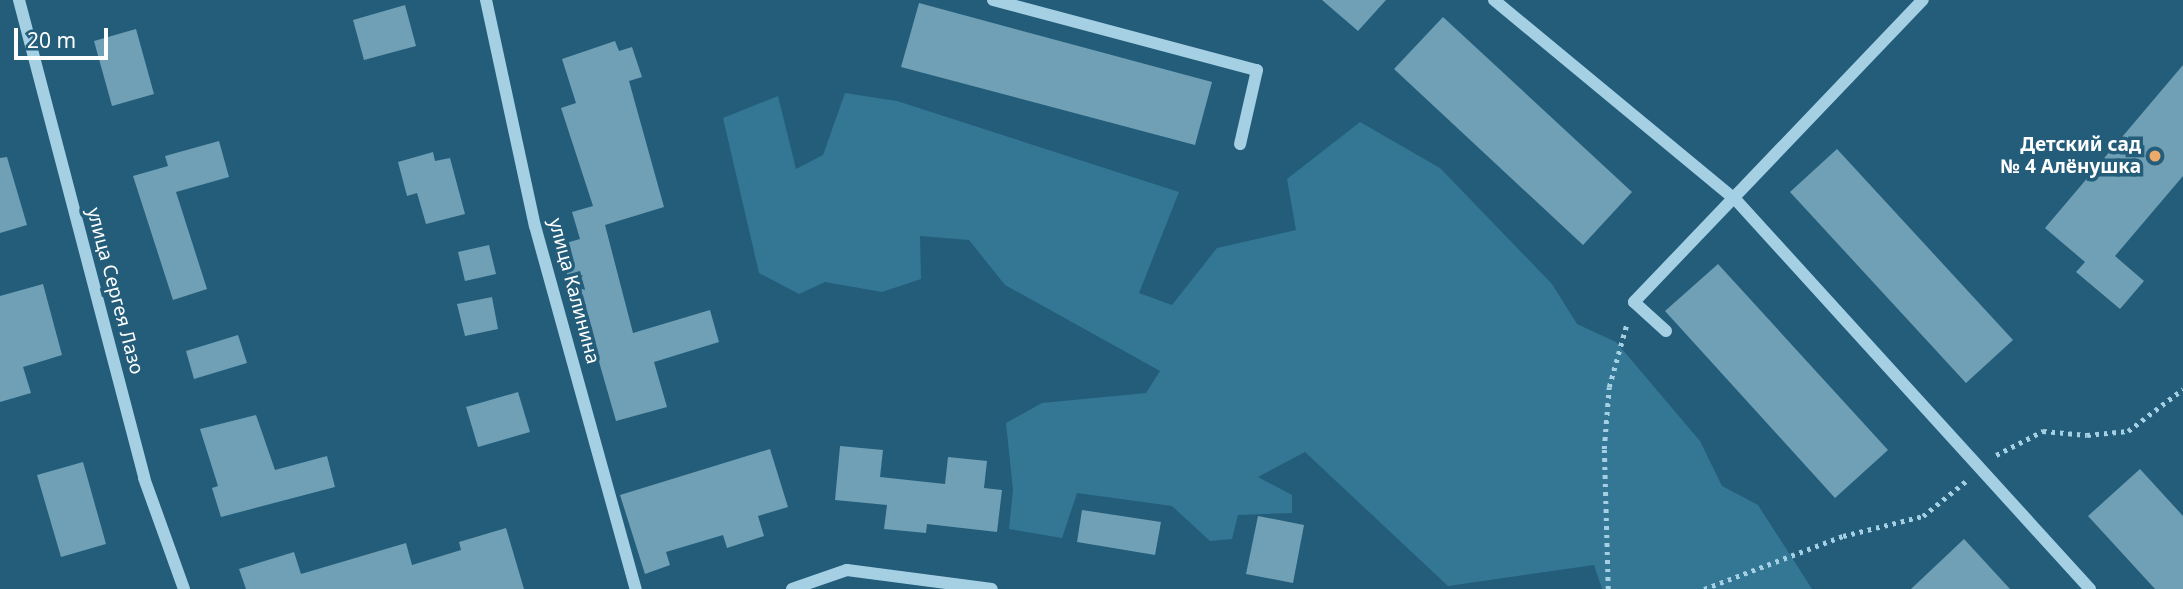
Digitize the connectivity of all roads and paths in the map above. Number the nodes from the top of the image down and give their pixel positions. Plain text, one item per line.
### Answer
1 (19, 0) edge
2 (486, 0) edge
3 (993, 0) edge
4 (1494, 0) edge
5 (1923, 0) edge
6 (1240, 144) dead end
7 (1736, 200) junction
8 (1634, 302) junction
9 (1666, 331) dead end
10 (2183, 389) edge
11 (1980, 468) junction
12 (184, 589) edge
13 (636, 589) edge
14 (792, 589) edge
15 (992, 589) edge
16 (1608, 589) edge
17 (1704, 589) edge
18 (2090, 589) edge

1 - 12 street, улица Сергея Лазо
2 - 13 street, улица Калинина
3 - 6 street
4 - 7 street
5 - 7 street
7 - 8 street
7 - 11 street
8 - 9 street
8 - 16 path
10 - 11 path
11 - 17 path
11 - 18 street
14 - 15 street

